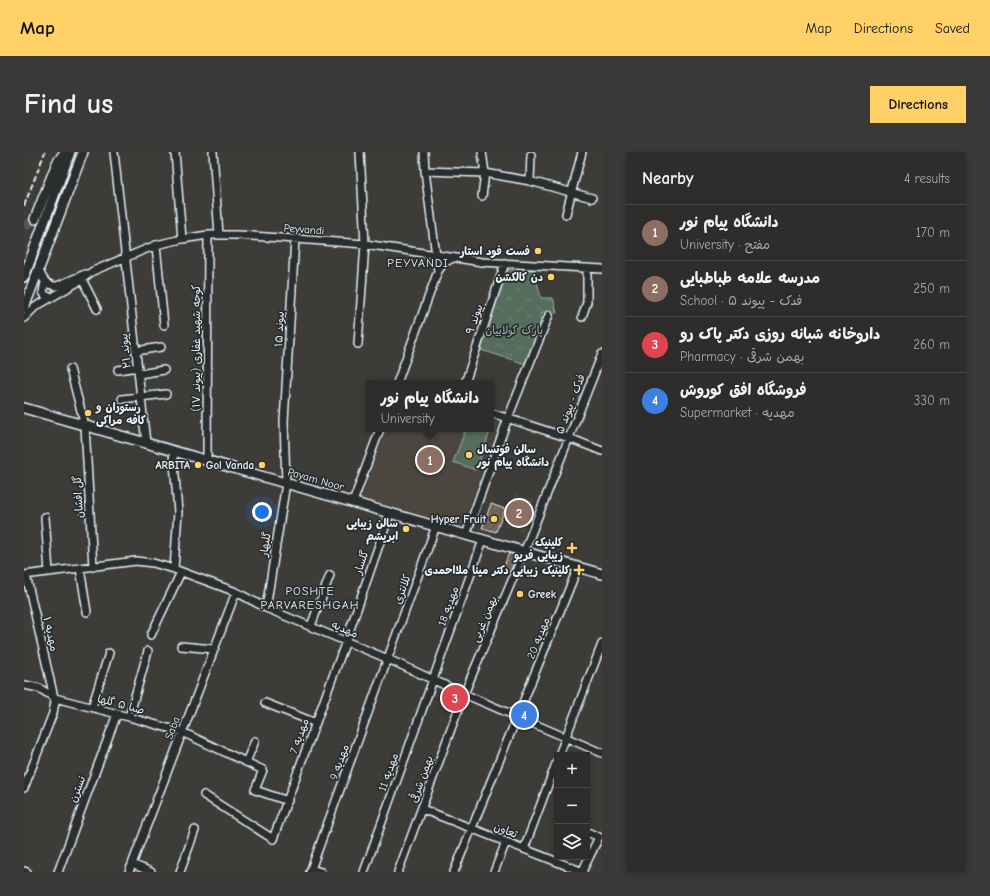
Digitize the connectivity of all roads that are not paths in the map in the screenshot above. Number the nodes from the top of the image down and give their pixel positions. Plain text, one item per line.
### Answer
1 (65, 152) edge
2 (70, 152) edge
3 (84, 152) edge
4 (114, 152) edge
5 (175, 152) edge
6 (213, 152) edge
7 (360, 152) edge
8 (424, 152) edge
9 (482, 152) edge
10 (582, 152) edge
11 (531, 155) dead end
12 (425, 171) junction
13 (484, 173) junction
14 (530, 181) junction
15 (572, 192) junction
16 (482, 196) dead end
17 (592, 198) dead end
18 (566, 214) dead end
19 (35, 219) tunnel mouth
20 (208, 235) junction
21 (219, 235) junction
22 (182, 239) junction
23 (295, 239) junction
24 (365, 244) junction
25 (156, 245) junction
26 (435, 255) junction
27 (126, 256) junction
28 (453, 258) junction
29 (505, 263) junction
30 (587, 268) junction
31 (602, 269) edge
32 (39, 270) junction
33 (93, 271) junction
34 (438, 271) junction
35 (24, 277) edge
36 (82, 279) junction
37 (45, 282) junction
38 (50, 298) junction
39 (24, 308) edge
40 (97, 309) dead end
41 (549, 315) dead end
42 (582, 317) dead end
43 (24, 318) edge
44 (164, 325) dead end
45 (358, 344) dead end
46 (161, 347) dead end
47 (136, 351) junction
48 (602, 354) edge
49 (70, 369) dead end
50 (118, 370) dead end
51 (138, 370) junction
52 (164, 370) dead end
53 (399, 380) edge
54 (465, 380) edge
55 (166, 394) dead end
56 (142, 397) junction
57 (122, 399) dead end
58 (24, 408) edge
59 (494, 414) edge
60 (508, 418) junction
61 (85, 426) junction
62 (379, 432) edge
63 (569, 438) junction
64 (146, 443) junction
65 (173, 451) junction
66 (602, 451) edge
67 (207, 461) junction
68 (286, 483) junction
69 (353, 502) junction
70 (390, 513) junction
71 (44, 517) dead end
72 (436, 526) junction
73 (466, 535) junction
74 (483, 540) junction
75 (524, 552) junction
76 (93, 567) junction
77 (578, 567) junction
78 (80, 568) junction
79 (174, 569) junction
80 (49, 572) junction
81 (181, 572) junction
82 (602, 574) edge
83 (25, 575) edge
84 (330, 575) dead end
85 (236, 592) junction
86 (266, 608) junction
87 (88, 612) dead end
88 (311, 626) junction
89 (151, 635) dead end
90 (346, 641) junction
91 (602, 644) edge
92 (181, 646) dead end
93 (214, 649) junction
94 (148, 651) dead end
95 (109, 652) dead end
96 (388, 659) junction
97 (434, 680) junction
98 (24, 684) edge
99 (464, 694) junction
100 (55, 698) junction
101 (265, 703) dead end
102 (92, 707) junction
103 (117, 714) junction
104 (129, 716) junction
105 (518, 717) junction
106 (316, 722) junction
107 (182, 732) junction
108 (566, 737) junction
109 (255, 741) dead end
110 (560, 752) edge
111 (602, 753) edge
112 (246, 762) junction
113 (554, 769) edge
114 (24, 788) edge
115 (204, 795) dead end
116 (288, 801) junction
117 (422, 808) junction
118 (472, 828) junction
119 (195, 830) dead end
120 (590, 833) edge
121 (506, 842) junction
122 (524, 849) junction
123 (590, 857) edge
124 (588, 860) edge
125 (132, 864) junction
126 (311, 871) edge
127 (58, 872) edge
128 (129, 872) edge
129 (152, 872) edge
130 (180, 872) edge
131 (322, 872) edge
132 (364, 872) edge
133 (398, 872) edge
134 (454, 872) edge
135 (494, 872) edge
136 (583, 872) edge

1 - 19 main road
2 - 35 main road
3 - 32 main road
4 - 27 street, پیوند ۲۱
5 - 22 street
6 - 21 street
7 - 24 street
8 - 12 street
9 - 13 street
10 - 15 street
11 - 14 street
12 - 13 street
12 - 26 street
13 - 14 street
13 - 16 street
14 - 15 street
15 - 17 street
15 - 18 street
20 - 21 street, Peyvandi
20 - 22 street, Peyvandi
20 - 67 street, کوچه شهید غفاری (پیوند ۱۷)
21 - 23 street, Peyvandi
22 - 25 street, Peyvandi
23 - 24 street, Peyvandi
23 - 68 street, پیوند ۱۵
24 - 26 street, Peyvandi
24 - 45 street
25 - 27 street, Peyvandi
25 - 44 street
26 - 28 street, Peyvandi
26 - 34 street
27 - 33 street, Peyvandi
27 - 47 street, پیوند ۲۱
28 - 29 street, Peyvandi
28 - 34 street
29 - 30 street, Peyvandi
29 - 54 street, پیوند ۹
30 - 31 street, Peyvandi
30 - 42 street
32 - 37 street
32 - 39 main road
33 - 36 street, Peyvandi
33 - 37 street
34 - 53 street
36 - 38 street, Peyvandi
36 - 40 street
37 - 38 street
38 - 43 street, Peyvandi
41 - 60 street
46 - 47 street
47 - 51 street, پیوند ۲۱
48 - 63 street, فدک - پیوند ۵
49 - 61 street, گل افشان
50 - 51 street
51 - 52 street
51 - 56 street, پیوند ۲۱
55 - 56 street
56 - 57 street
56 - 64 street, پیوند ۲۱
58 - 61 main road, Payam Noor
59 - 60 street
60 - 63 street
60 - 73 street
61 - 64 main road, Payam Noor
61 - 76 street, گل افشان
62 - 69 street
63 - 66 street
63 - 75 street, فدک - پیوند ۵
64 - 65 main road, Payam Noor
65 - 67 main road, Payam Noor
65 - 79 street
67 - 68 main road, Payam Noor
68 - 69 main road, Payam Noor
68 - 86 street, گلبهار
69 - 70 main road, Payam Noor
70 - 72 main road, Payam Noor
70 - 90 street, گلسار
71 - 80 street
72 - 73 main road, Payam Noor
72 - 96 street, کلانتری
73 - 74 main road, Payam Noor
74 - 75 main road, Payam Noor
74 - 97 street, مهدیه 18
75 - 77 main road, Payam Noor
75 - 99 street, بهمن غربی
76 - 78 street, مهدیه
76 - 79 street, مهدیه
77 - 82 main road, Payam Noor
77 - 105 street, مهدیه 20
78 - 80 street, مهدیه
78 - 87 street
79 - 81 street, مهدیه
80 - 83 street, مهدیه
81 - 85 street, مهدیه
81 - 89 street
83 - 100 street, مهدیه ۱
84 - 88 street
85 - 86 street, مهدیه
85 - 93 street, Saba
86 - 88 street, مهدیه
88 - 90 street, مهدیه
90 - 96 street, مهدیه
90 - 106 street, مهدیه 7
91 - 108 street
92 - 93 street
93 - 107 street, Saba
94 - 104 street
95 - 102 street
96 - 97 street, مهدیه
96 - 126 street, مهدیه 9
97 - 99 street, مهدیه
97 - 132 street, مهدیه 11
98 - 100 street, صبا ۵ گلها
99 - 105 street, مهدیه
99 - 117 street, بهمن شرقی
100 - 102 street, صبا ۵ گلها
100 - 114 street
101 - 106 street
102 - 103 street, صبا ۵ گلها
103 - 104 street, صبا ۵ گلها
103 - 127 street, نسترن
104 - 107 street, صبا ۵ گلها
105 - 108 street, مهدیه
105 - 118 street, مهدیه 20
106 - 116 street, مهدیه 7
107 - 112 street, صبا ۵ گلها
107 - 125 street, Saba
108 - 110 street
108 - 111 street, مهدیه
109 - 112 street
112 - 116 street, صبا ۵ گلها
113 - 122 street
115 - 116 street, مهدیه 7
117 - 118 street, تعاون
117 - 133 street, بهمن شرقی
118 - 121 street, تعاون
118 - 134 street, مهدیه 20
119 - 130 street
120 - 123 street
121 - 122 street, تعاون
121 - 135 street
122 - 136 street, تعاون
124 - 136 street
125 - 128 street, Saba
125 - 129 street
126 - 131 street

